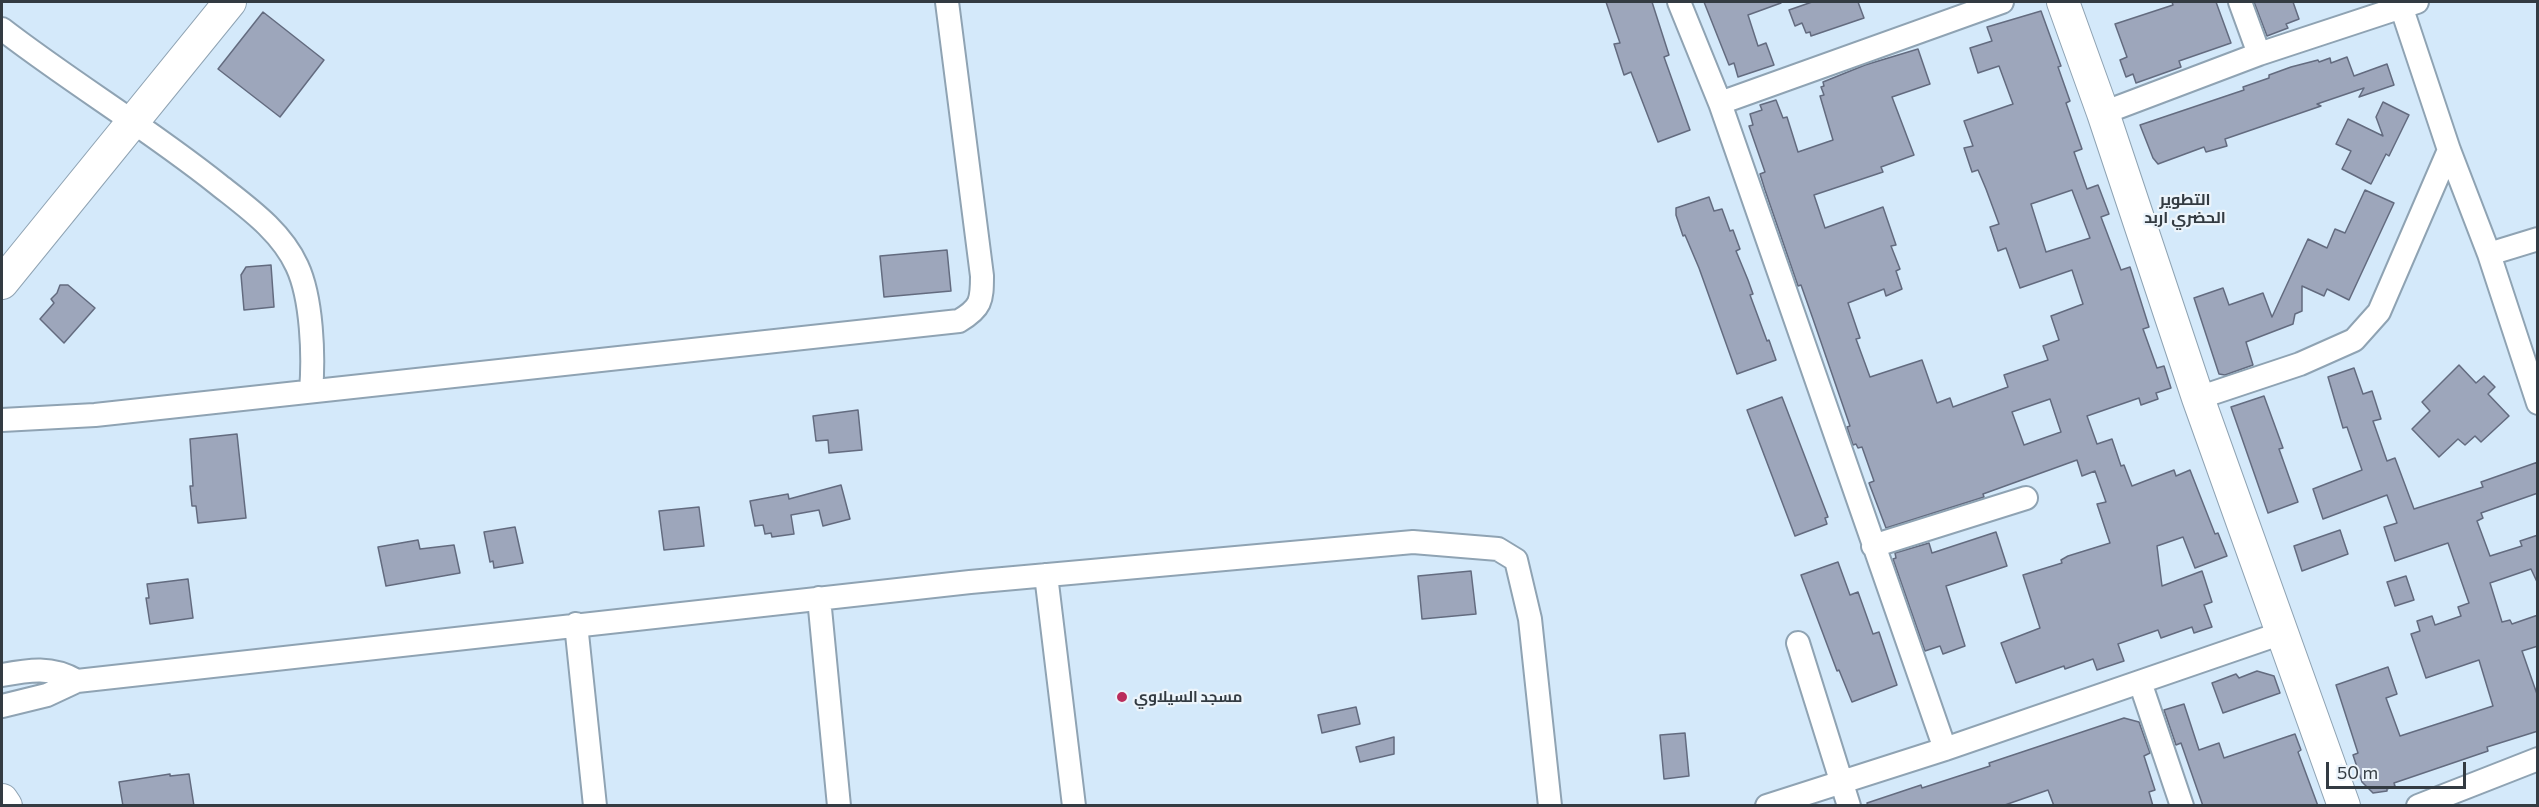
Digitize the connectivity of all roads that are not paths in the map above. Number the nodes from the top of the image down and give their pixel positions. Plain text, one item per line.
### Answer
1 (230, 2) edge
2 (947, 2) edge
3 (1679, 2) edge
4 (2002, 2) edge
5 (2063, 2) edge
6 (2240, 2) edge
7 (2409, 4) edge
8 (2, 29) edge
9 (2259, 54) junction
10 (1720, 103) junction
11 (2103, 113) junction
12 (133, 120) junction
13 (2449, 150) junction
14 (2538, 239) edge
15 (2489, 254) junction
16 (2, 283) edge
17 (311, 391) junction
18 (2198, 398) junction
19 (2538, 403) edge
20 (2, 420) edge
21 (2026, 498) dead end
22 (1873, 546) junction
23 (1046, 575) junction
24 (819, 598) junction
25 (576, 624) junction
26 (2282, 633) junction
27 (1798, 642) dead end
28 (2, 675) edge
29 (77, 681) junction
30 (2140, 682) junction
31 (2, 706) edge
32 (1945, 749) junction
33 (2538, 759) edge
34 (1840, 782) junction
35 (2, 800) edge
36 (6, 806) edge
37 (595, 806) edge
38 (839, 806) edge
39 (1074, 806) edge
40 (1550, 806) edge
41 (1767, 806) edge
42 (1849, 806) edge
43 (2182, 806) edge
44 (2344, 806) edge
45 (2418, 806) edge

1 - 12 street
2 - 17 street
3 - 10 street
4 - 10 street
5 - 11 street
6 - 9 street
7 - 9 street
7 - 13 street
8 - 12 street
9 - 11 street
10 - 22 street
11 - 18 street
12 - 16 street
12 - 17 street
13 - 15 street
13 - 18 street
14 - 15 street
15 - 19 street
17 - 20 street
18 - 26 street
21 - 22 street
22 - 32 street
23 - 24 street
23 - 39 street
23 - 40 street
24 - 25 street
24 - 38 street
25 - 29 street
25 - 37 street
26 - 30 street
26 - 44 street
27 - 34 street
28 - 29 street
29 - 31 street
30 - 32 street
30 - 43 street
32 - 34 street
33 - 45 street
34 - 41 street
34 - 42 street
35 - 36 street

